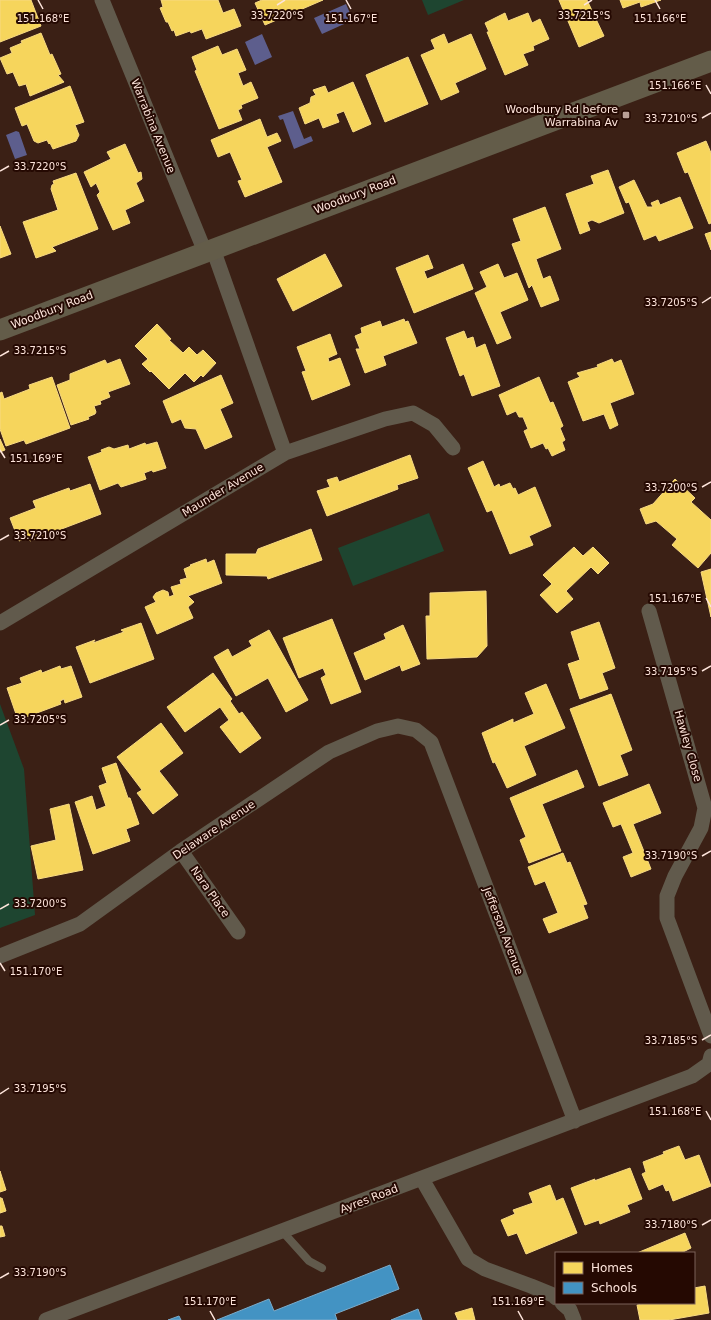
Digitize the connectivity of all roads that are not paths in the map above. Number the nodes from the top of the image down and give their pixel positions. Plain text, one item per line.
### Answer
1 (102, 0) edge
2 (711, 61) edge
3 (209, 250) junction
4 (0, 330) edge
5 (453, 448) dead end
6 (285, 453) junction
7 (649, 611) dead end
8 (0, 623) edge
9 (431, 742) joint
10 (181, 851) junction
11 (238, 932) dead end
12 (0, 956) edge
13 (711, 1036) edge
14 (711, 1056) edge
15 (575, 1121) junction
16 (422, 1179) junction
17 (282, 1231) junction
18 (322, 1268) dead end
19 (555, 1297) edge
20 (563, 1304) edge
21 (46, 1320) edge
22 (574, 1320) edge

1 - 3 street, Warrabina Avenue
2 - 3 street, Woodbury Road
3 - 4 street, Woodbury Road
3 - 6 street, Warrabina Avenue
5 - 6 street, Maunder Avenue
6 - 8 street, Maunder Avenue
7 - 13 street, Hawley Close
9 - 10 street, Delaware Avenue
9 - 15 street, Jefferson Avenue
10 - 11 street, Nara Place
10 - 12 street, Delaware Avenue
14 - 15 street, Ayres Road
15 - 16 street, Ayres Road
16 - 17 street, Ayres Road
16 - 19 street
17 - 18 lane
17 - 21 street, Ayres Road
20 - 22 street

